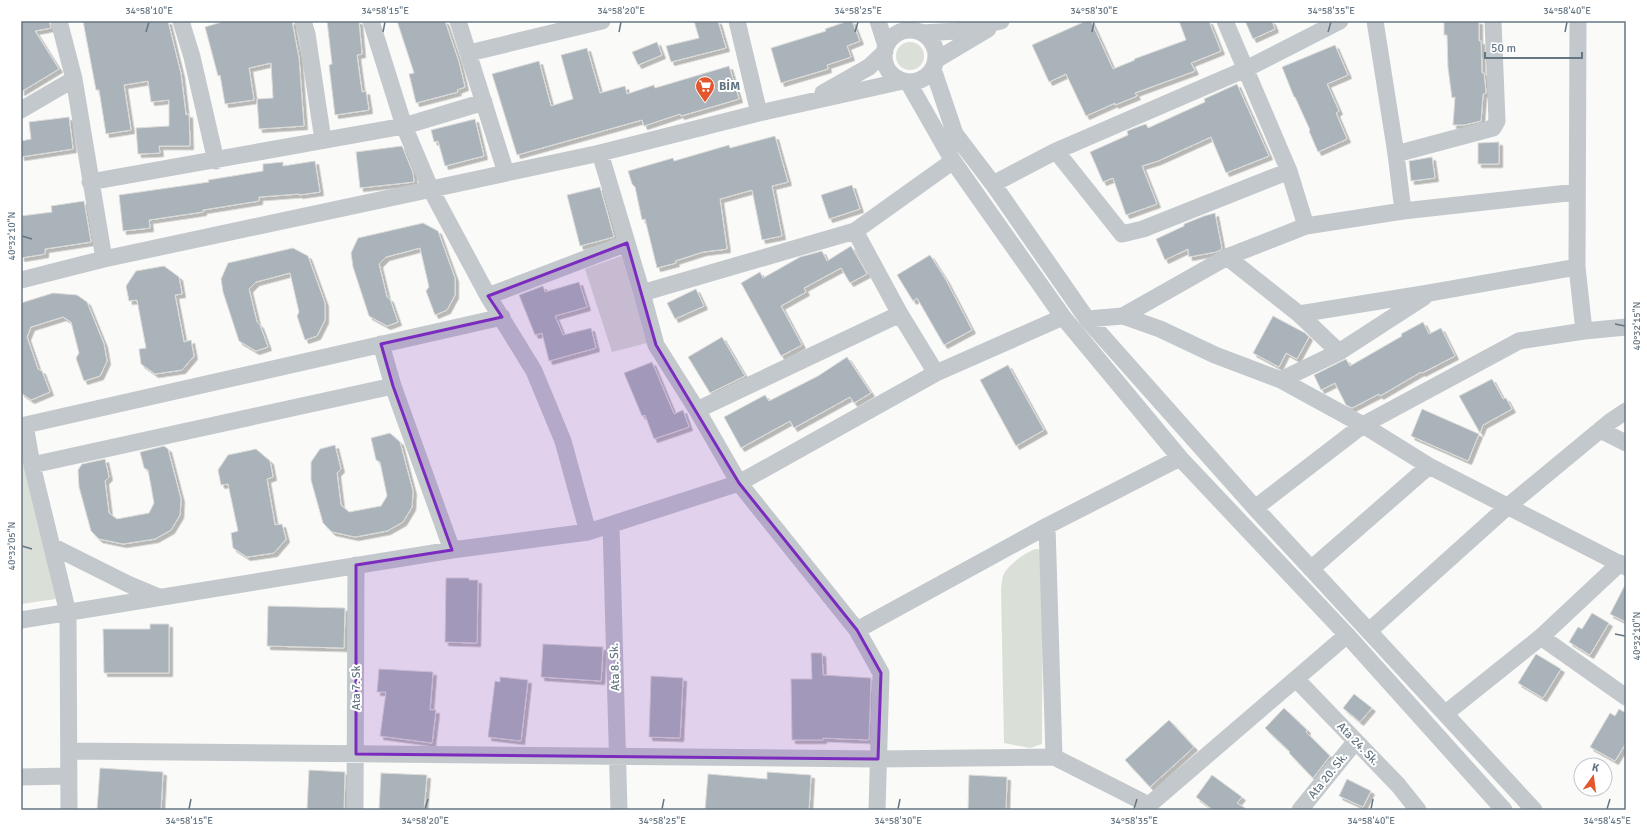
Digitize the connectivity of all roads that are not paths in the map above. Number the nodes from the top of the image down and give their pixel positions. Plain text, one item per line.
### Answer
1 (59, 21) edge
2 (181, 21) edge
3 (303, 21) edge
4 (371, 21) edge
5 (458, 21) edge
6 (602, 21) edge
7 (737, 21) edge
8 (878, 21) edge
9 (1002, 21) edge
10 (1225, 21) edge
11 (1340, 21) edge
12 (1375, 21) edge
13 (1493, 21) edge
14 (1578, 21) edge
15 (913, 28) edge
16 (886, 49) junction
17 (468, 53) junction
18 (935, 64) junction
19 (1246, 69) junction
20 (74, 78) junction
21 (906, 81) junction
22 (811, 101) junction
23 (484, 102) junction
24 (21, 110) edge
25 (760, 112) junction
26 (404, 126) junction
27 (323, 140) junction
28 (1056, 151) junction
29 (600, 153) junction
30 (1396, 154) junction
31 (216, 161) junction
32 (953, 161) junction
33 (1289, 171) junction
34 (506, 173) junction
35 (90, 182) junction
36 (993, 184) junction
37 (431, 190) junction
38 (1577, 192) junction
39 (1403, 210) junction
40 (1306, 226) junction
41 (855, 231) junction
42 (627, 243) junction
43 (1227, 257) junction
44 (104, 259) junction
45 (1577, 267) junction
46 (21, 280) edge
47 (642, 293) junction
48 (1429, 293) junction
49 (488, 296) junction
50 (900, 314) junction
51 (1299, 314) junction
52 (1063, 316) junction
53 (1123, 316) junction
54 (502, 317) junction
55 (1086, 319) junction
56 (1626, 327) edge
57 (1584, 331) junction
58 (381, 344) junction
59 (1339, 352) junction
60 (936, 373) junction
61 (1280, 380) junction
62 (393, 386) junction
63 (697, 410) junction
64 (1626, 411) edge
65 (23, 425) edge
66 (1363, 425) junction
67 (1600, 430) junction
68 (1626, 443) edge
69 (1180, 458) junction
70 (32, 465) junction
71 (1429, 466) junction
72 (738, 483) junction
73 (1507, 507) junction
74 (1255, 508) junction
75 (611, 525) junction
76 (1047, 526) junction
77 (588, 532) junction
78 (52, 546) junction
79 (452, 550) junction
80 (356, 565) junction
81 (1623, 565) edge
82 (1312, 570) junction
83 (159, 597) junction
84 (68, 612) junction
85 (21, 620) edge
86 (857, 630) junction
87 (1369, 631) junction
88 (1347, 635) junction
89 (1541, 637) junction
90 (1296, 679) junction
91 (1626, 697) edge
92 (1446, 713) junction
93 (1355, 742) junction
94 (69, 751) junction
95 (356, 754) junction
96 (618, 757) junction
97 (1054, 757) junction
98 (878, 759) junction
99 (69, 776) junction
100 (21, 777) edge
101 (1148, 808) edge
102 (69, 810) edge
103 (356, 810) edge
104 (619, 810) edge
105 (877, 810) edge
106 (1300, 810) edge
107 (1418, 810) edge
108 (1504, 810) edge
109 (1534, 810) edge

1 - 20 street
2 - 31 street
3 - 27 street
4 - 26 street
5 - 17 street
6 - 17 street
7 - 25 street
8 - 16 street
9 - 15 street
9 - 18 street
10 - 19 street
11 - 19 street
12 - 30 street
13 - 30 street
14 - 38 street
15 - 16 street
15 - 18 street
16 - 21 street
16 - 22 street
17 - 23 street
18 - 21 street
18 - 36 street
19 - 28 street
19 - 33 street
20 - 24 street
20 - 35 street
21 - 22 street
21 - 32 street
22 - 25 street
23 - 26 street
23 - 34 street
25 - 29 street
26 - 27 street
26 - 37 street
27 - 31 street
28 - 33 street
28 - 36 street
29 - 34 street
29 - 42 street
30 - 39 street
31 - 35 street
32 - 41 street
32 - 52 street
33 - 40 street
34 - 37 street
35 - 44 street
36 - 55 street
37 - 44 street
37 - 49 street
38 - 39 street
38 - 45 street
39 - 40 street
40 - 43 street
41 - 47 street
41 - 50 street
42 - 47 street
42 - 49 street
43 - 51 street
43 - 53 street
44 - 46 street
45 - 48 street
45 - 57 street
47 - 63 street
48 - 51 street
48 - 59 street
49 - 54 street
50 - 60 street
50 - 63 street
51 - 59 street
52 - 60 street
52 - 69 street
53 - 55 street
53 - 61 street
54 - 58 street
54 - 77 street
55 - 74 street
56 - 57 street
57 - 66 street
58 - 62 street
58 - 65 street
59 - 61 street
60 - 72 street
61 - 66 street
62 - 70 street
62 - 79 street
63 - 72 street
64 - 67 street
65 - 70 street
66 - 71 street
66 - 74 street
67 - 68 street
67 - 73 street
69 - 76 street
69 - 88 street
70 - 78 street
71 - 73 street
71 - 82 street
72 - 75 street
72 - 86 street
73 - 81 street
73 - 87 street
74 - 82 street
75 - 77 street
75 - 96 street, Ata 8. Sk.
76 - 86 street
76 - 97 street
77 - 79 street
78 - 83 street
78 - 84 street
79 - 80 street
80 - 83 street
80 - 95 street, Ata 7. Sk
81 - 89 street
82 - 87 street
83 - 84 street
84 - 85 street
84 - 94 street
86 - 98 street
87 - 92 street
88 - 90 street
88 - 108 street
89 - 91 street
89 - 92 street
90 - 93 street, Ata 24. Sk.
90 - 101 street
92 - 109 street
93 - 106 street, Ata 20. Sk.
93 - 107 street, Ata 24. Sk.
94 - 95 street
94 - 99 street
95 - 96 street
95 - 103 street, Ata 7. Sk
96 - 98 street
96 - 104 street, Ata 8. Sk.
97 - 98 street
97 - 101 street
98 - 105 street
99 - 100 street
99 - 102 street

